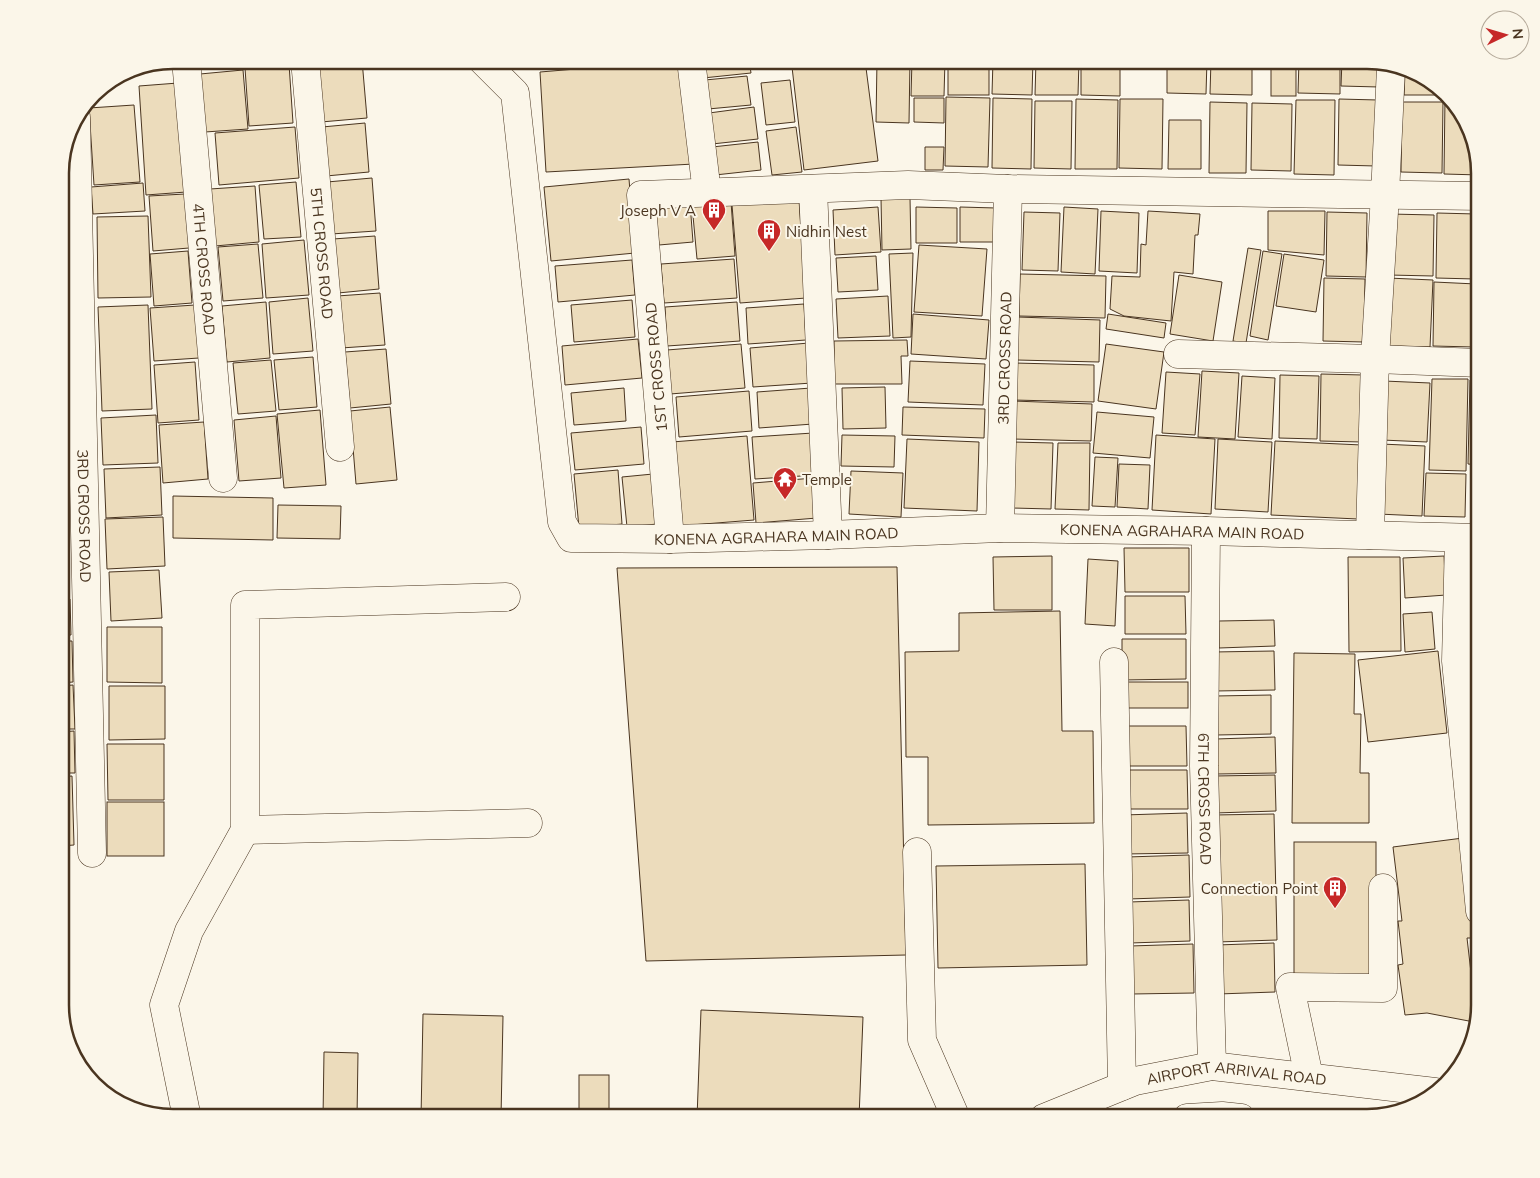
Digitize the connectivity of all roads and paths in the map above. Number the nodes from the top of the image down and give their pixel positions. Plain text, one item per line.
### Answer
1 (187, 69) edge
2 (306, 69) edge
3 (491, 69) edge
4 (692, 69) edge
5 (1391, 72) edge
6 (76, 135) edge
7 (813, 189) junction
8 (1008, 189) junction
9 (707, 193) junction
10 (1385, 195) junction
11 (1471, 196) edge
12 (1178, 354) dead end
13 (1375, 359) junction
14 (1471, 363) edge
15 (340, 447) dead end
16 (223, 478) dead end
17 (1000, 528) junction
18 (1206, 531) junction
19 (828, 535) junction
20 (1370, 535) junction
21 (1470, 538) edge
22 (670, 539) junction
23 (506, 597) dead end
24 (1114, 662) dead end
25 (1471, 817) edge
26 (528, 823) dead end
27 (244, 830) junction
28 (917, 852) dead end
29 (92, 853) dead end
30 (1383, 888) dead end
31 (1212, 1066) junction
32 (1309, 1077) junction
33 (1122, 1086) junction
34 (1427, 1091) edge
35 (185, 1109) edge
36 (952, 1109) edge
37 (1066, 1109) edge

1 - 16 street, 4TH CROSS ROAD
2 - 15 street, 5TH CROSS ROAD
3 - 22 street, KONENA AGRAHARA MAIN ROAD
4 - 9 street
5 - 10 street
6 - 29 street, 3RD CROSS ROAD
7 - 8 street
7 - 9 street
7 - 19 street
8 - 10 street
8 - 17 street, 3RD CROSS ROAD
9 - 22 street, 1ST CROSS ROAD
10 - 11 street
10 - 13 street
12 - 13 street
13 - 14 street
13 - 20 street
17 - 18 street, KONENA AGRAHARA MAIN ROAD
17 - 19 street, KONENA AGRAHARA MAIN ROAD
18 - 20 street, KONENA AGRAHARA MAIN ROAD
18 - 31 street, 6TH CROSS ROAD
19 - 22 street, KONENA AGRAHARA MAIN ROAD
20 - 21 street, KONENA AGRAHARA MAIN ROAD
21 - 25 street
23 - 27 street
24 - 33 street
26 - 27 street
27 - 35 street
28 - 36 street
30 - 32 street
31 - 32 street, AIRPORT ARRIVAL ROAD
31 - 33 street, AIRPORT ARRIVAL ROAD
32 - 34 street, AIRPORT ARRIVAL ROAD
33 - 37 street, AIRPORT ARRIVAL ROAD

